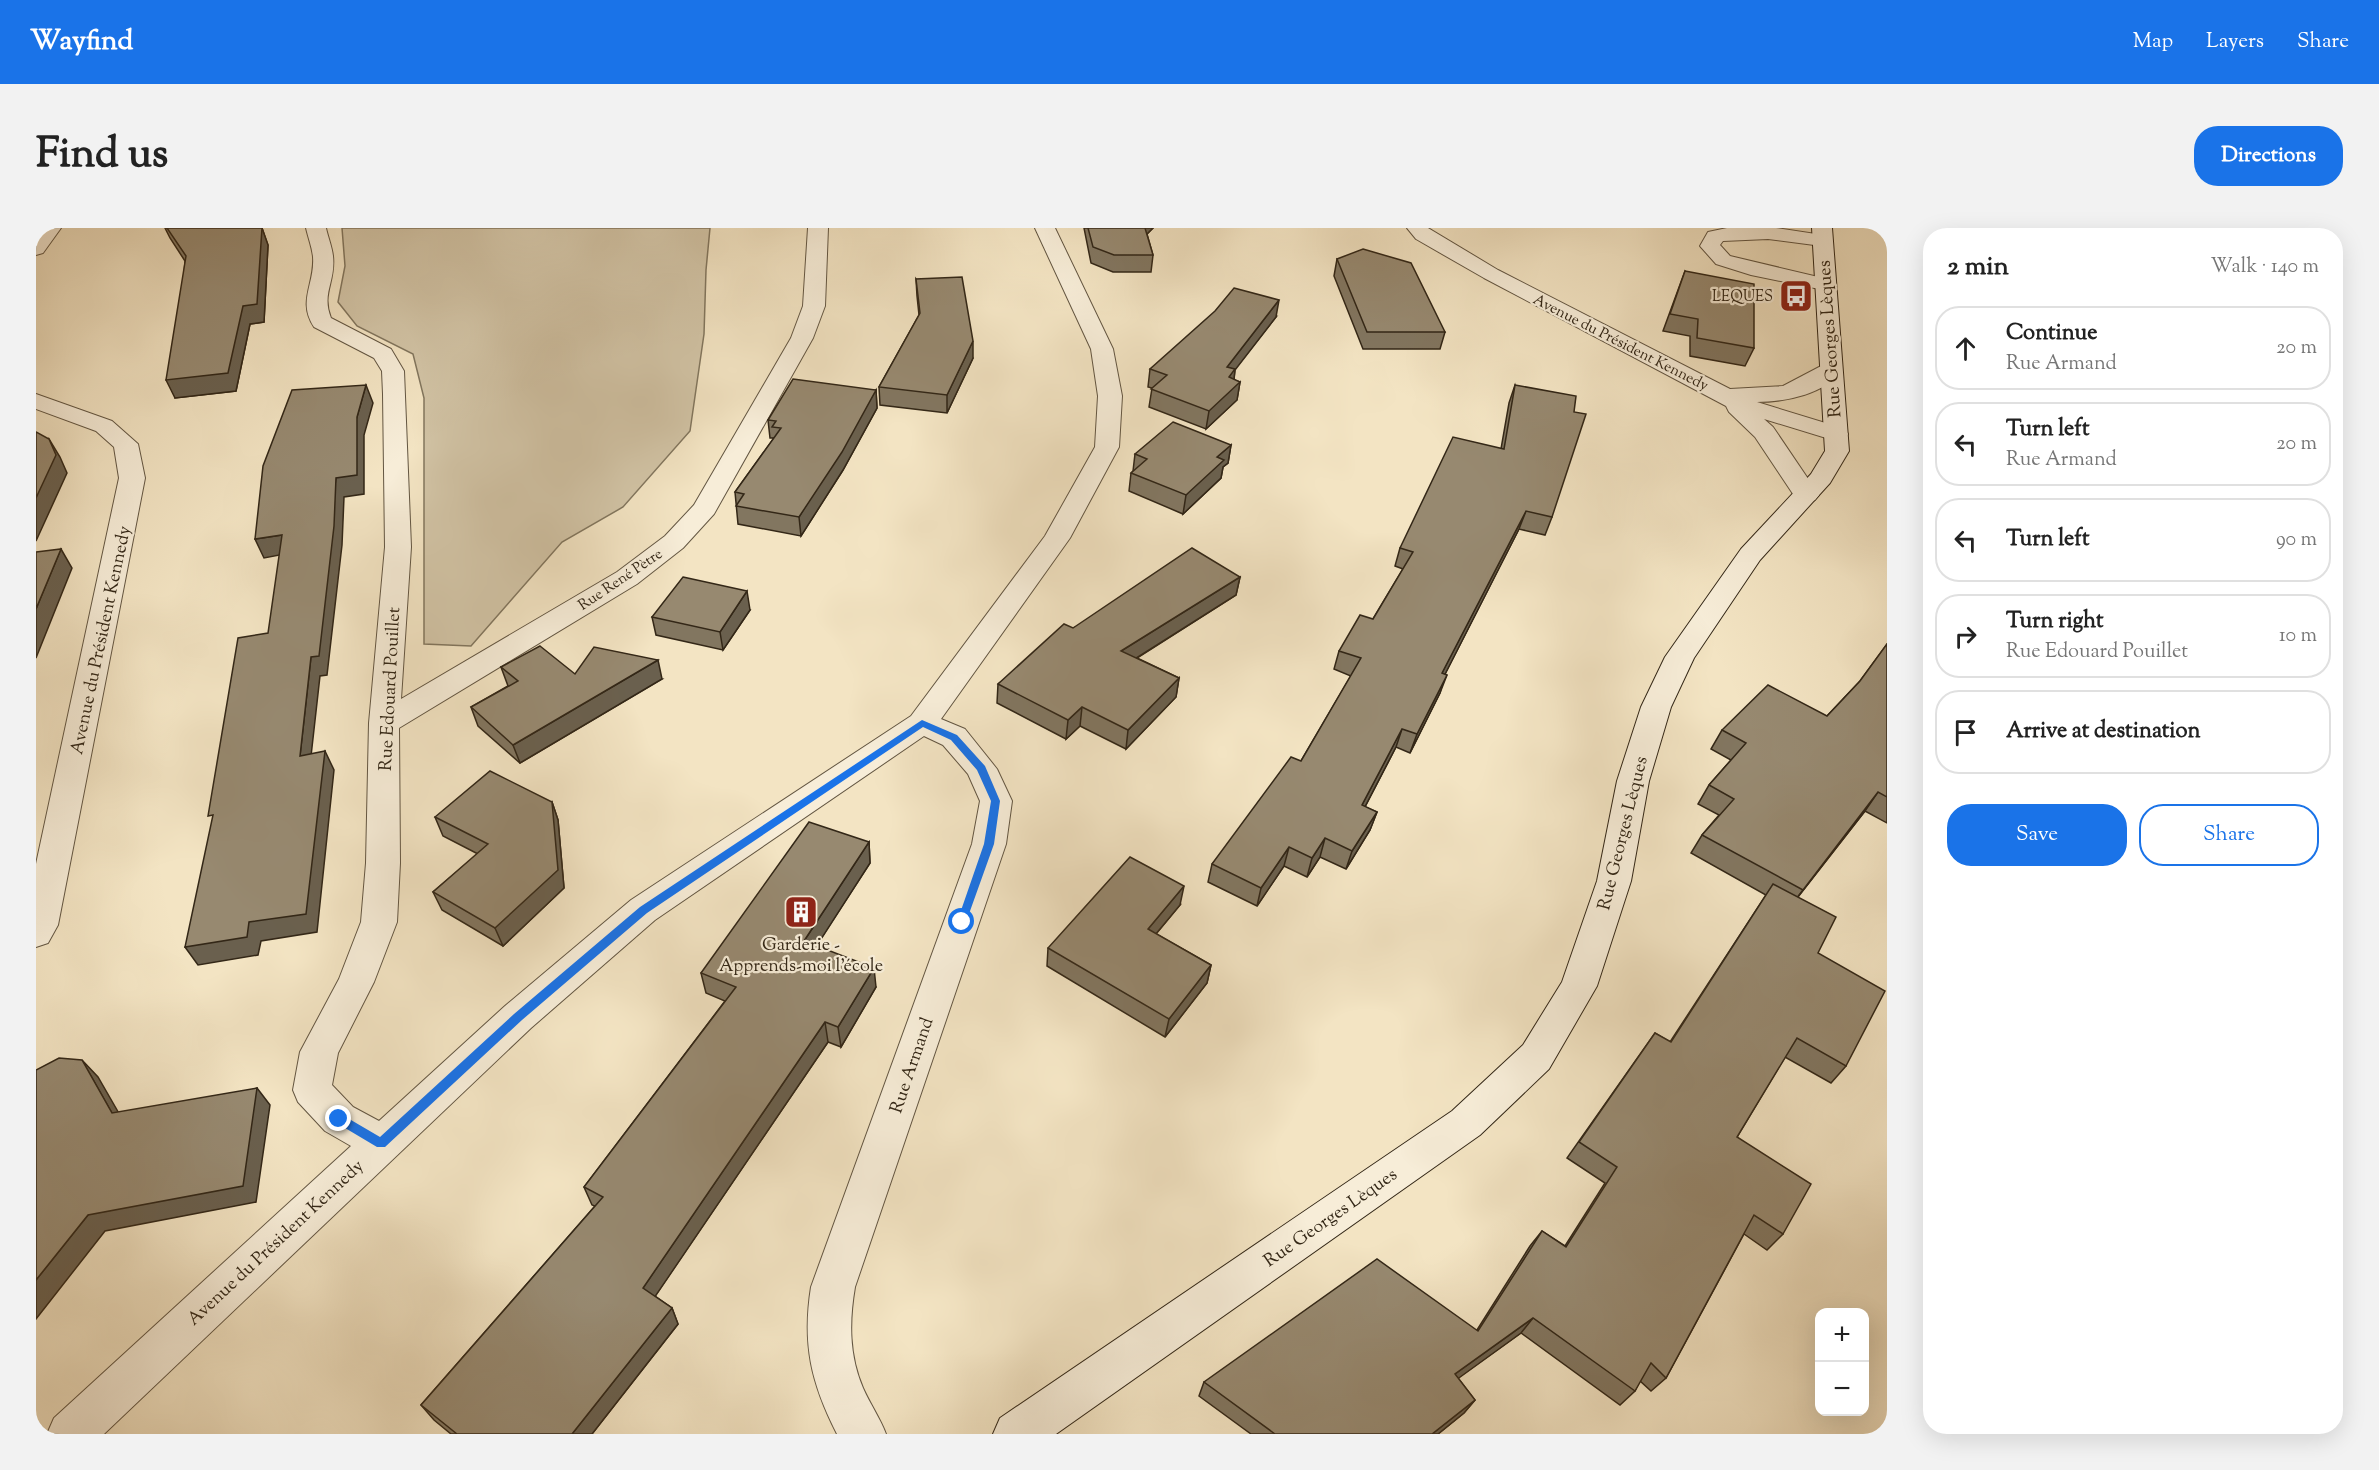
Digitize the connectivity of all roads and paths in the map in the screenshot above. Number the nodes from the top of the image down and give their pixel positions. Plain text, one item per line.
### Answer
1 (51, 228) edge
2 (316, 228) edge
3 (818, 228) edge
4 (1045, 228) edge
5 (1417, 228) edge
6 (1822, 234) edge
7 (36, 249) edge
8 (1824, 284) junction
9 (1830, 370) junction
10 (1716, 390) junction
11 (36, 401) edge
12 (1836, 434) junction
13 (1806, 495) junction
14 (384, 723) junction
15 (922, 723) junction
16 (36, 933) edge
17 (381, 1143) junction
18 (70, 1434) edge
19 (863, 1434) edge
20 (1016, 1434) edge

1 - 7 street
2 - 14 street, Rue Edouard Pouillet
3 - 14 street, Rue René Pètre
4 - 15 street, Avenue du Président Kennedy
5 - 10 street, Avenue du Président Kennedy
6 - 8 street, Rue Georges Lèques
6 - 8 street
8 - 9 street, Rue Georges Lèques
9 - 10 street
9 - 12 street, Rue Georges Lèques
10 - 12 street, Avenue du Président Kennedy
10 - 13 street
11 - 16 street, Avenue du Président Kennedy
12 - 13 street, Rue Georges Lèques
13 - 20 street, Rue Georges Lèques
14 - 17 street, Rue Edouard Pouillet
15 - 17 street, Avenue du Président Kennedy
15 - 19 street, Rue Armand
17 - 18 street, Avenue du Président Kennedy

